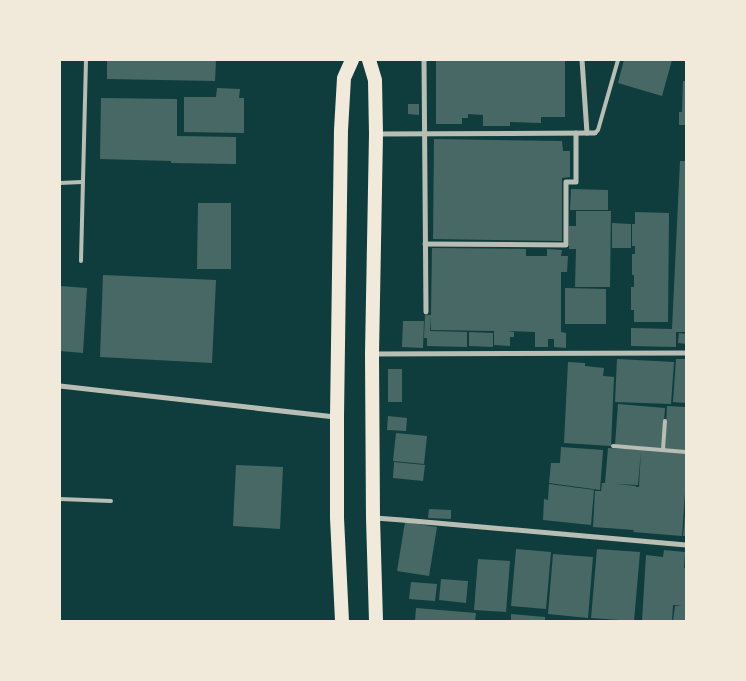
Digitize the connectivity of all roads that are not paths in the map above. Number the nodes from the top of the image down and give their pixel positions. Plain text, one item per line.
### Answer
1 (86, 60) edge
2 (352, 60) edge
3 (369, 60) edge
4 (424, 60) edge
5 (582, 60) edge
6 (618, 60) edge
7 (576, 133) junction
8 (587, 133) junction
9 (595, 133) joint
10 (376, 134) junction
11 (424, 134) junction
12 (82, 182) junction
13 (60, 183) edge
14 (425, 244) junction
15 (81, 261) dead end
16 (426, 312) dead end
17 (686, 353) edge
18 (372, 354) junction
19 (60, 386) edge
20 (337, 417) junction
21 (665, 421) dead end
22 (613, 446) dead end
23 (663, 450) junction
24 (686, 452) edge
25 (60, 499) edge
26 (112, 501) dead end
27 (373, 518) junction
28 (686, 545) edge
29 (342, 621) edge
30 (376, 621) edge

1 - 12 lane
2 - 20 highway
3 - 10 highway
4 - 11 street
5 - 8 street
6 - 9 lane
7 - 8 street
7 - 11 street
7 - 14 street
8 - 9 street
10 - 11 street
10 - 18 highway
11 - 14 street
12 - 13 lane
12 - 15 lane
14 - 16 street
17 - 18 street
18 - 27 highway
19 - 20 street
20 - 29 highway
21 - 23 lane
22 - 23 lane
23 - 24 lane
25 - 26 lane
27 - 28 street
27 - 30 highway

